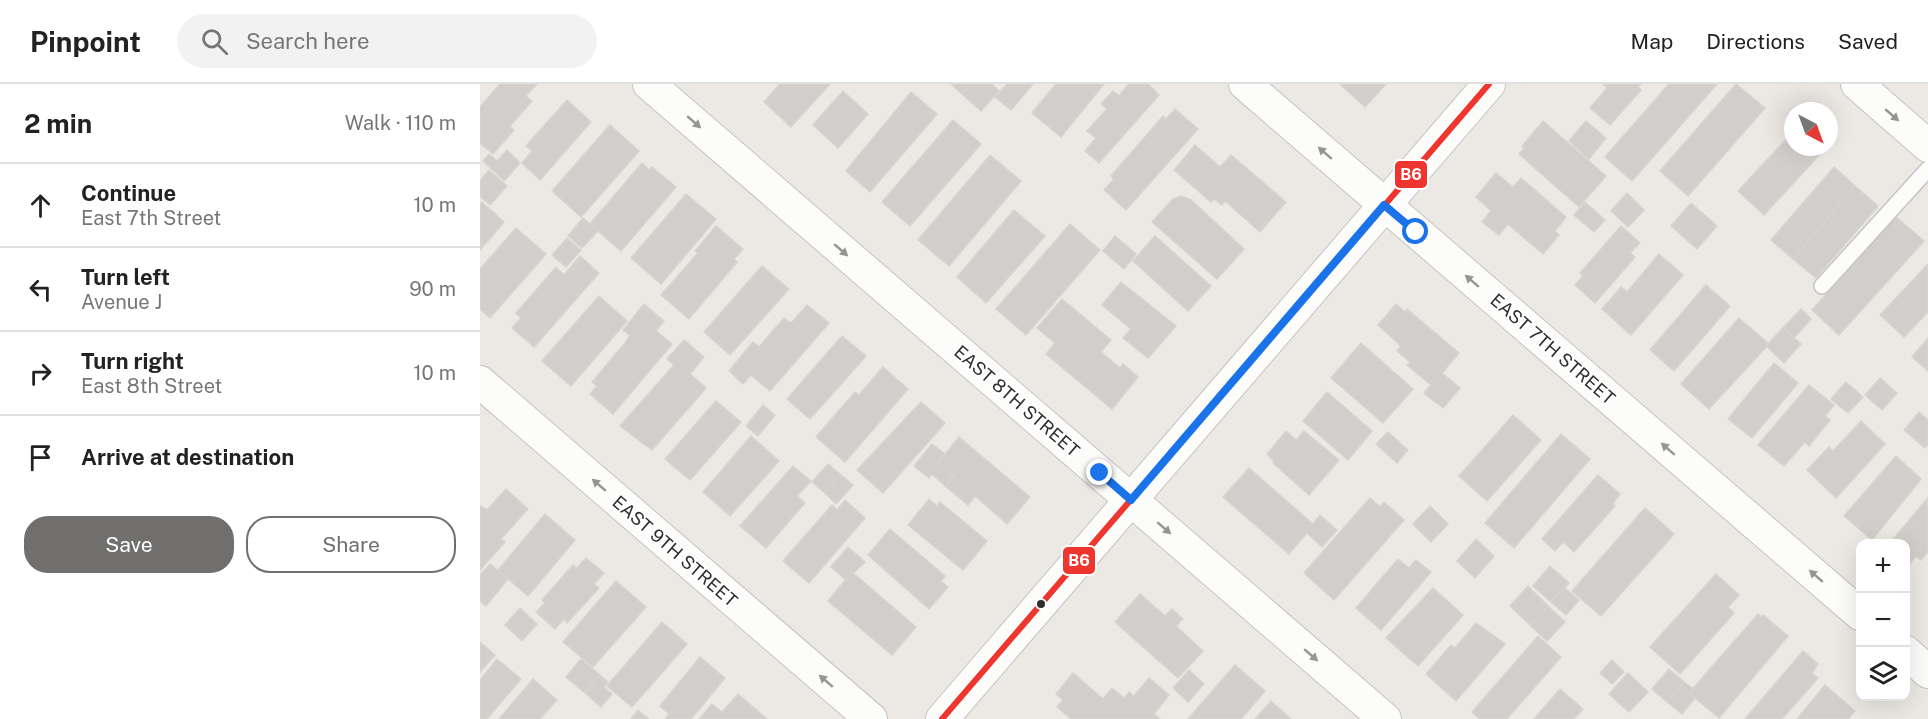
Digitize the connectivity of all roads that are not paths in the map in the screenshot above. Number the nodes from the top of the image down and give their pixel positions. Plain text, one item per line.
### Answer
1 (649, 84) edge
2 (1245, 84) edge
3 (1489, 84) edge
4 (1857, 84) edge
5 (1928, 146) edge
6 (1928, 169) edge
7 (1384, 205) junction
8 (1822, 286) dead end
9 (480, 382) edge
10 (1131, 500) junction
11 (1856, 611) edge
12 (1910, 656) edge
13 (1928, 672) edge
14 (871, 719) edge
15 (942, 719) edge
16 (1385, 719) edge

1 -> 10 street, EAST 8TH STREET
7 -> 2 street, EAST 7TH STREET
3 - 7 street
4 -> 5 street
6 - 8 lane
7 - 10 street
11 -> 7 street, EAST 7TH STREET
14 -> 9 street, EAST 9TH STREET
10 - 15 street
10 -> 16 street, EAST 8TH STREET
12 - 13 street

